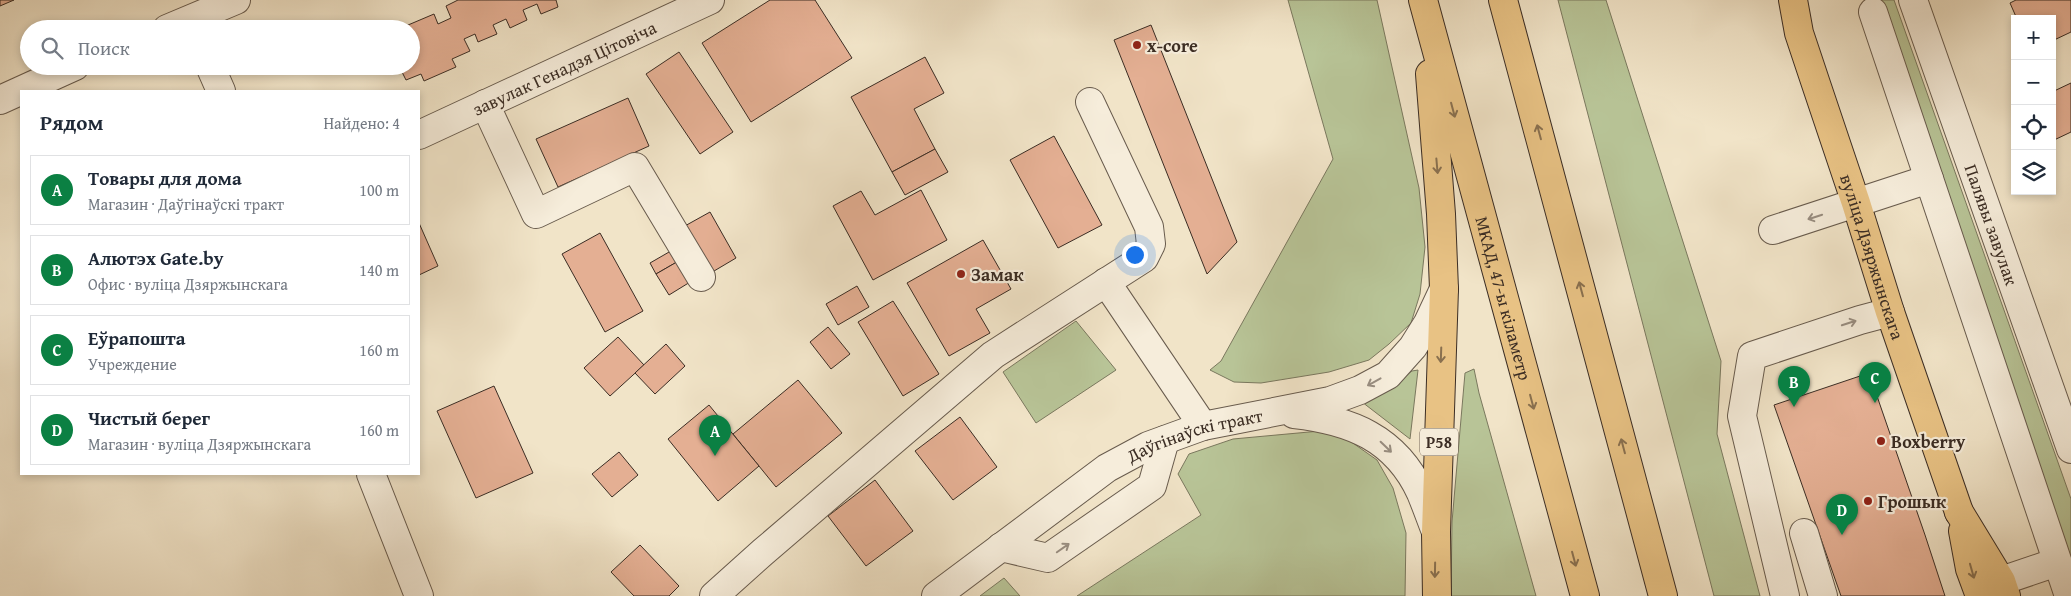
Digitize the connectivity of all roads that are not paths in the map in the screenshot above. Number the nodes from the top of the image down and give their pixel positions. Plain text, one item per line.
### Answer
1 (236, 0) edge
2 (710, 0) edge
3 (1503, 0) edge
4 (1793, 0) edge
5 (1913, 0) edge
6 (1424, 6) edge
7 (1872, 12) dead end
8 (195, 20) edge
9 (55, 75) edge
10 (214, 75) edge
11 (22, 90) edge
12 (221, 90) edge
13 (20, 91) edge
14 (0, 100) edge
15 (1090, 102) dead end
16 (485, 104) junction
17 (420, 135) edge
18 (1928, 179) junction
19 (1856, 203) junction
20 (1773, 230) dead end
21 (701, 277) dead end
22 (1106, 282) junction
23 (1444, 289) junction
24 (1890, 312) junction
25 (1276, 411) junction
26 (1203, 426) junction
27 (1165, 440) junction
28 (2071, 449) edge
29 (371, 475) edge
30 (1636, 493) junction
31 (1436, 532) junction
32 (1804, 532) dead end
33 (1001, 547) junction
34 (2057, 562) junction
35 (1996, 591) edge
36 (419, 596) edge
37 (714, 596) edge
38 (936, 596) edge
39 (1437, 596) edge
40 (1584, 596) edge
41 (1664, 596) edge
42 (1670, 596) edge
43 (1785, 596) edge
44 (1823, 596) edge
45 (2069, 596) edge

1 - 8 street
2 - 16 street, завулак Генадзя Цітовіча
30 -> 3 main road
4 - 19 main road, вуліца Дзяржынскага
5 - 28 street, Палявы завулак
6 -> 23 main road, Р58
6 -> 40 main road, МКАД, 47-ы кіламетр
7 - 18 street
9 - 11 street
10 - 12 street
13 - 14 street
15 - 22 street
16 - 17 street, завулак Генадзя Цітовіча
16 - 21 street
18 - 19 street
18 - 34 street
19 -> 20 street
19 - 24 main road, вуліца Дзяржынскага
22 - 26 street
22 - 37 street
23 -> 25 street, Даўгінаўскі тракт
23 -> 31 main road, Р58
24 - 35 main road, вуліца Дзяржынскага
43 -> 24 street
25 - 26 street, Даўгінаўскі тракт
25 -> 31 street
26 - 27 street, Даўгінаўскі тракт
27 - 33 street, Даўгінаўскі тракт
33 -> 27 street
29 - 36 street
30 - 41 main road
30 - 42 main road
31 -> 39 main road, Р58
32 - 44 street
33 - 38 street, Даўгінаўскі тракт
34 - 35 street
34 - 45 street

